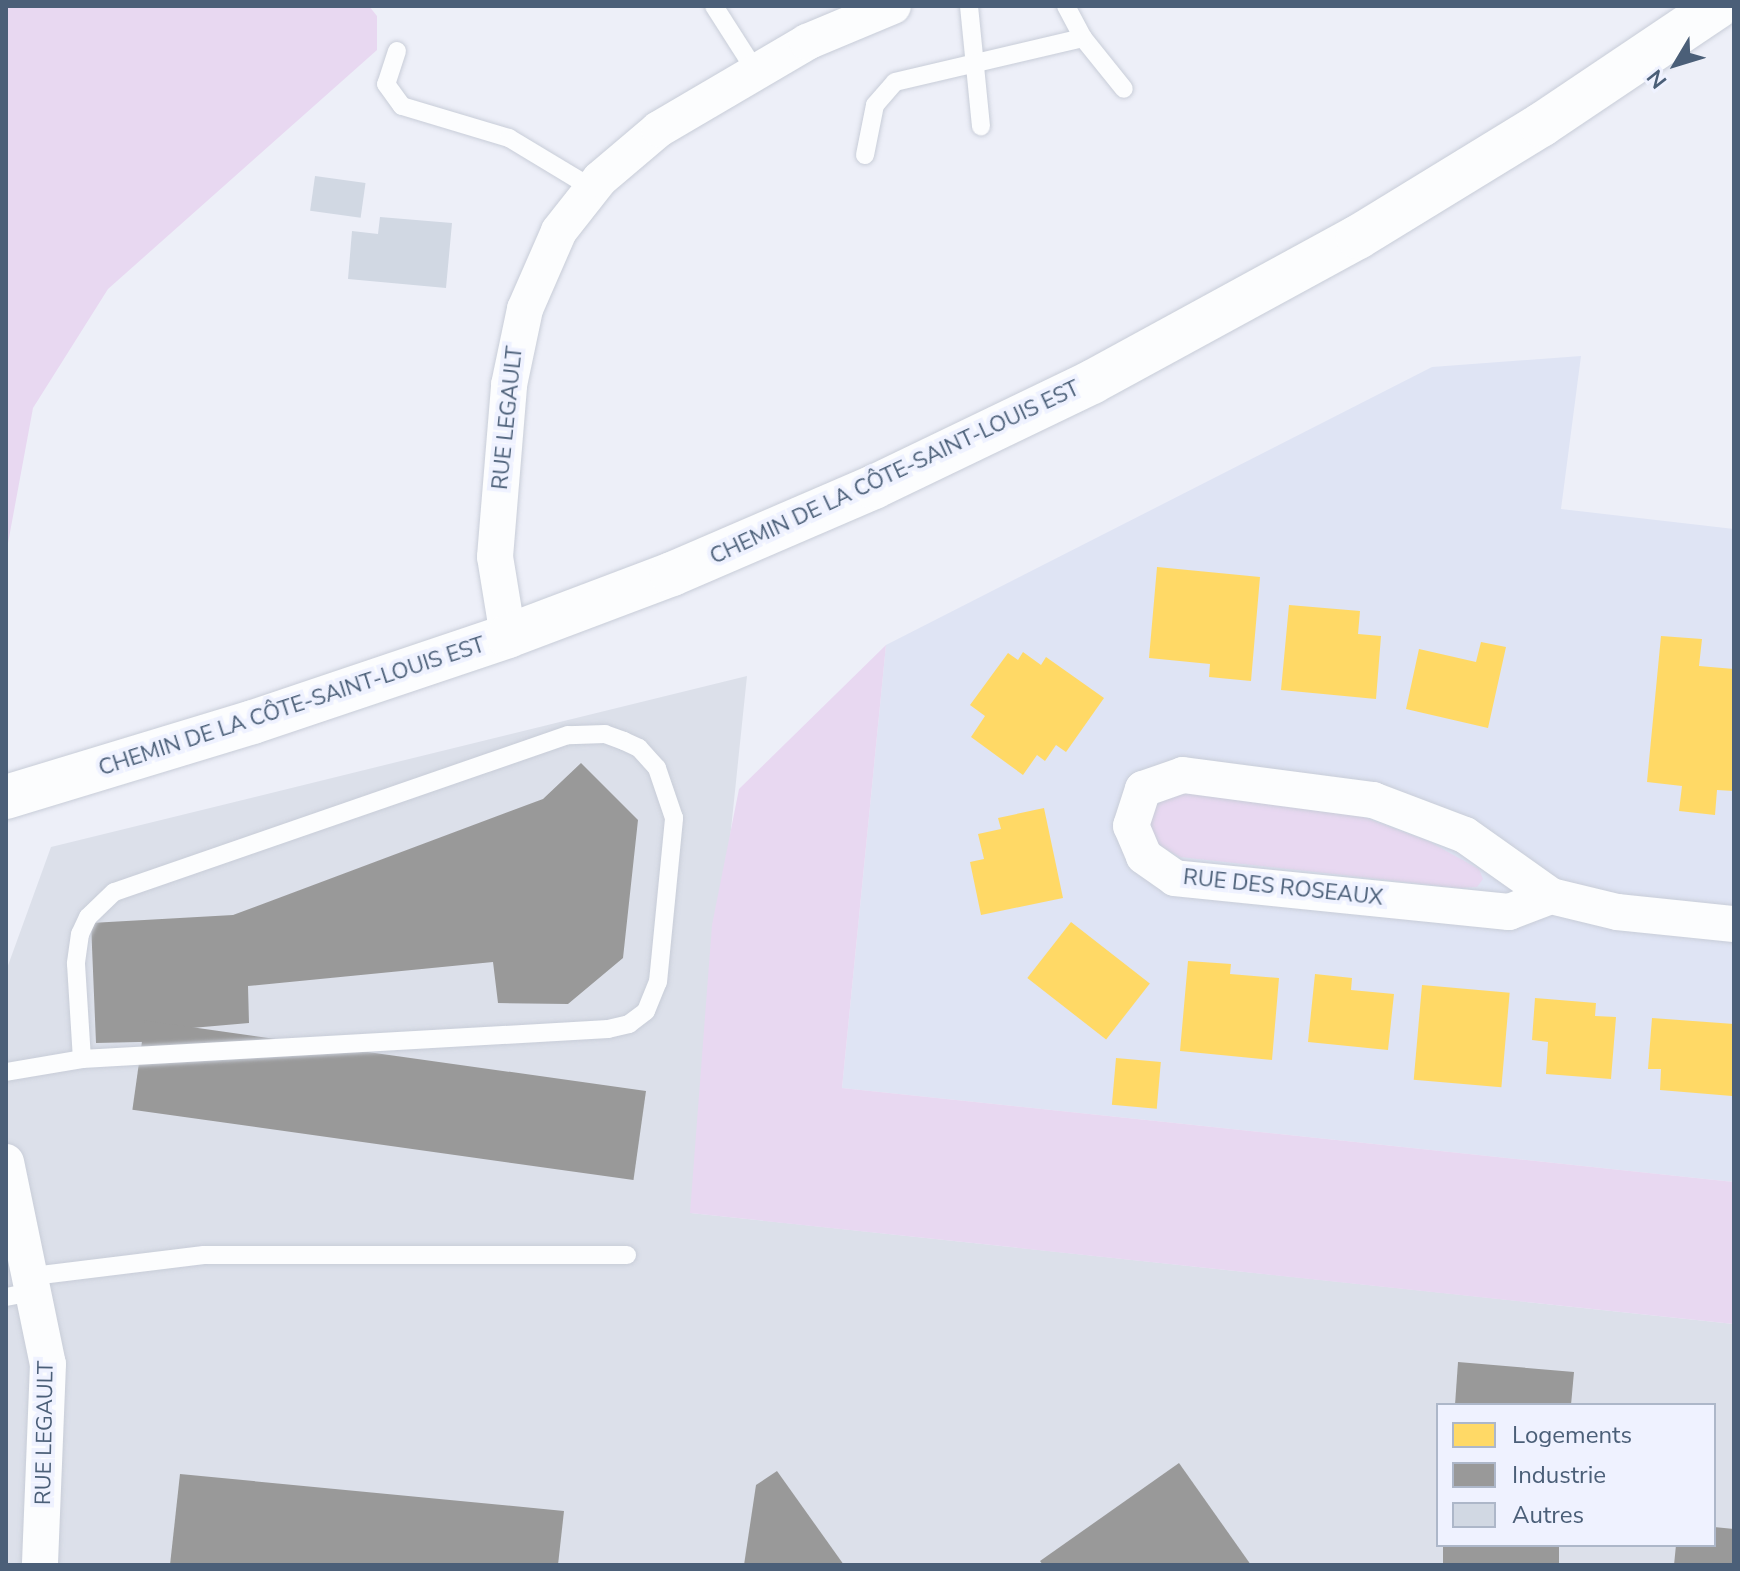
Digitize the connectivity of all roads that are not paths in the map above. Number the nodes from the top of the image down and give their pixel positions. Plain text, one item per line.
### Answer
1 (714, 6) edge
2 (893, 6) edge
3 (969, 6) edge
4 (1066, 6) edge
5 (1718, 6) edge
6 (1083, 38) junction
7 (397, 51) dead end
8 (975, 61) junction
9 (755, 70) junction
10 (1124, 89) dead end
11 (981, 126) dead end
12 (865, 155) dead end
13 (592, 188) junction
14 (508, 636) junction
15 (6, 797) edge
16 (1551, 896) junction
17 (1734, 924) edge
18 (82, 1059) junction
19 (6, 1072) edge
20 (6, 1162) edge
21 (627, 1255) dead end
22 (25, 1288) edge
23 (40, 1565) edge

1 - 9 lane
2 - 9 street, RUE LEGAULT
3 - 8 lane
4 - 6 lane
5 - 14 street, CHEMIN DE LA CÔTE-SAINT-LOUIS EST
6 - 8 lane
6 - 10 lane
7 - 13 lane
8 - 11 lane
8 - 12 lane
9 - 13 street, RUE LEGAULT
13 - 14 street, RUE LEGAULT
14 - 15 street, CHEMIN DE LA CÔTE-SAINT-LOUIS EST
16 - 16 street, RUE DES ROSEAUX
16 - 17 street, RUE DES ROSEAUX
18 - 18 lane
18 - 19 lane
20 - 22 street, RUE LEGAULT
21 - 22 lane
22 - 23 street, RUE LEGAULT

